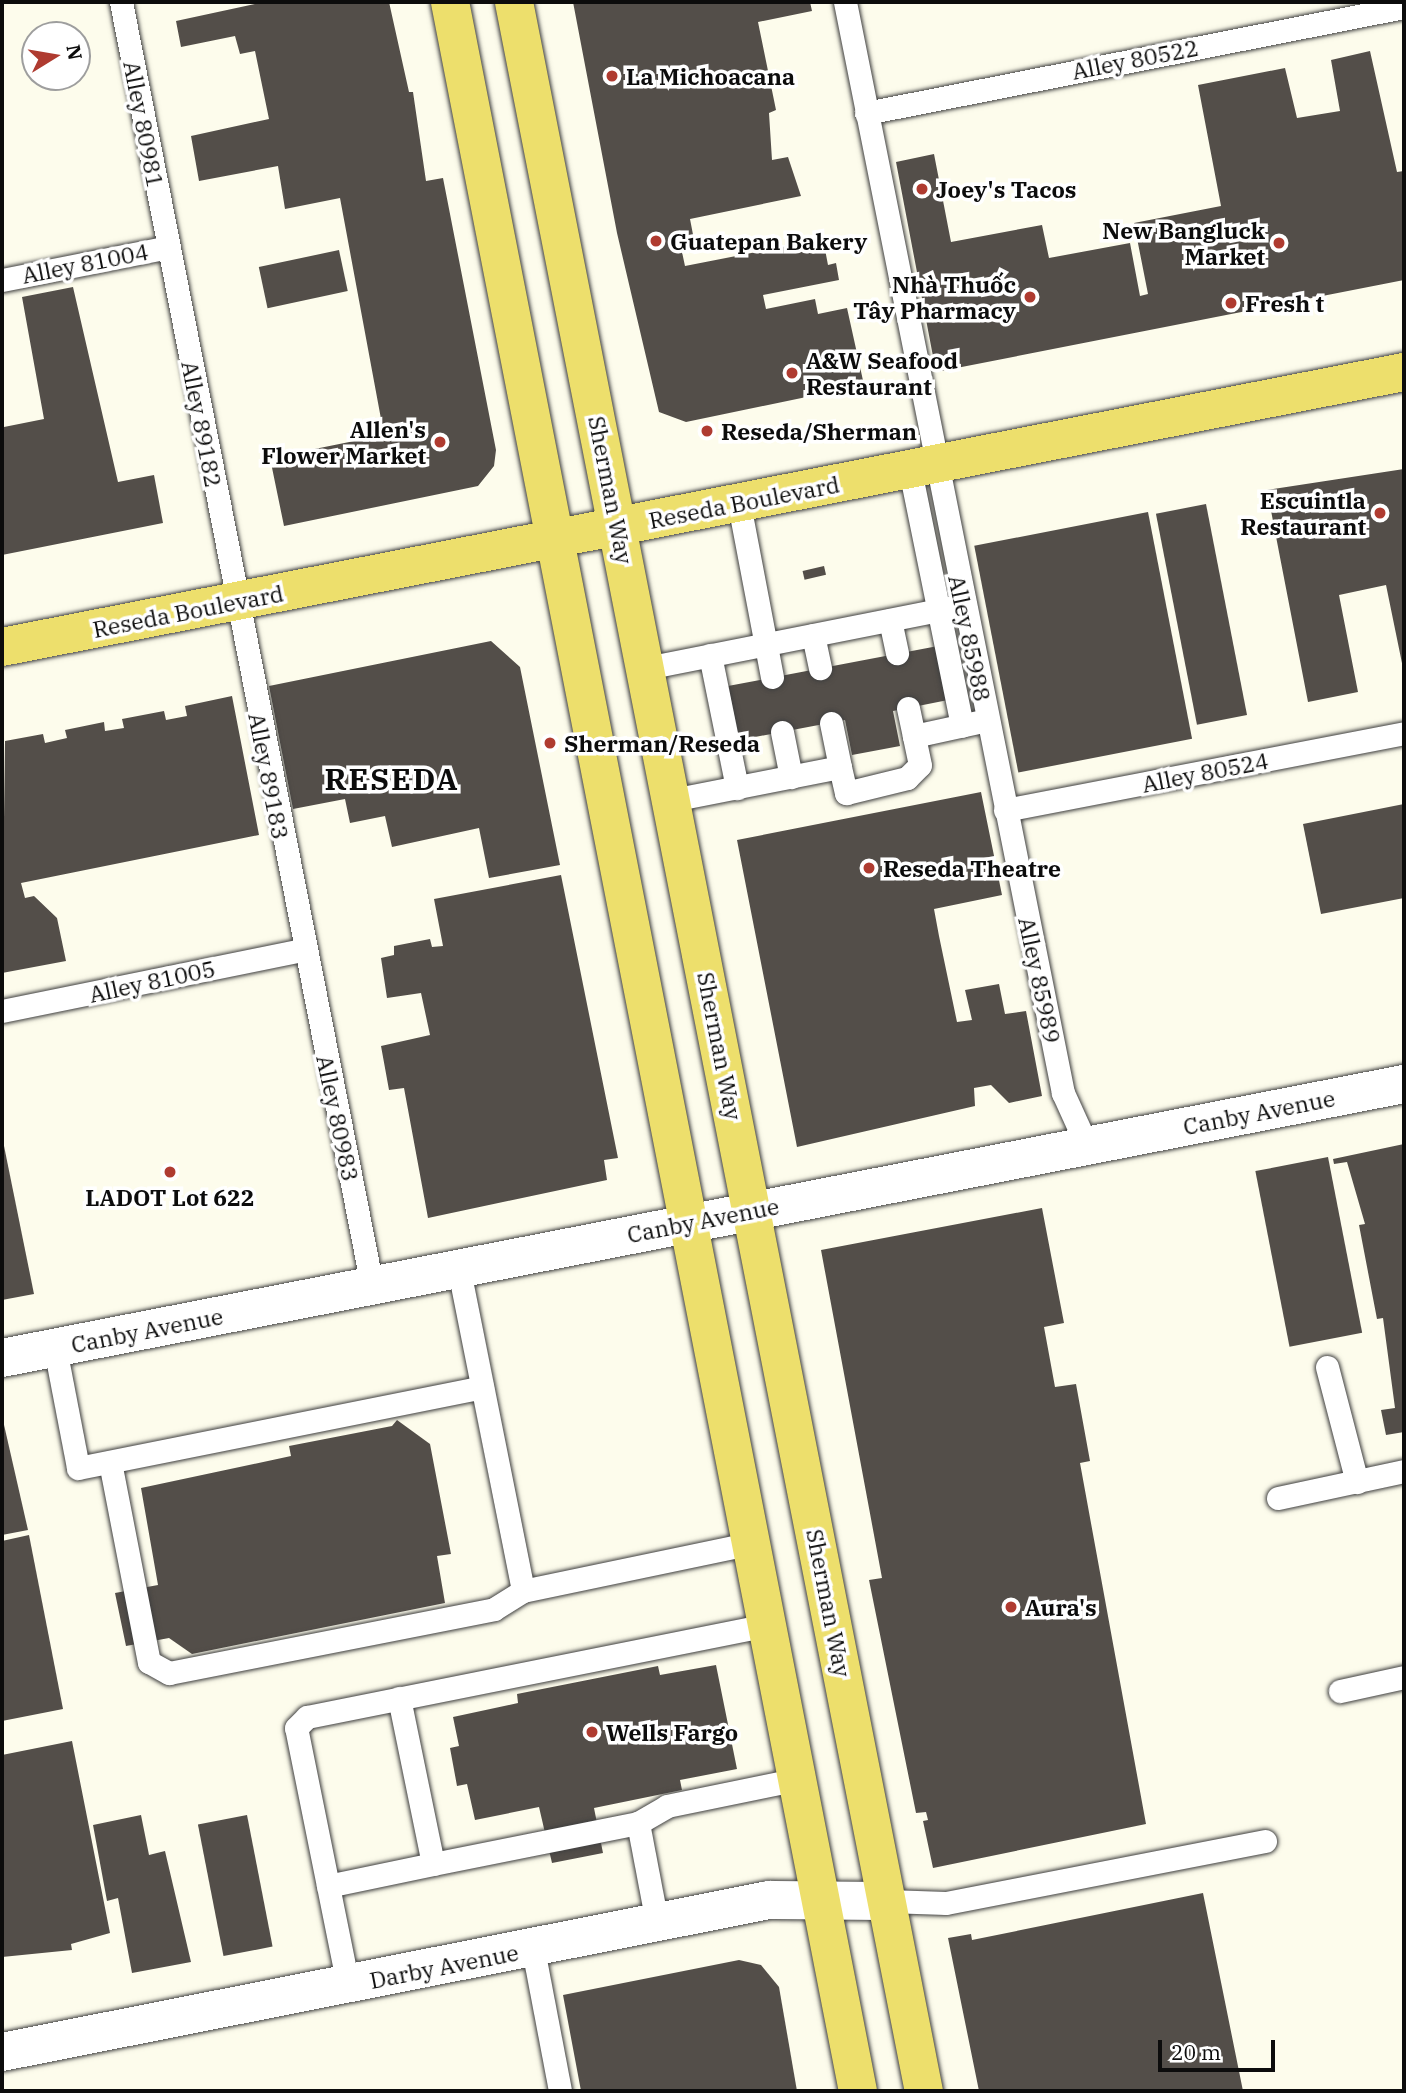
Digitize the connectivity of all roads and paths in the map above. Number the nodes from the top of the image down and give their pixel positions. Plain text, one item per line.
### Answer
1 (121, 2) edge
2 (450, 2) edge
3 (514, 2) edge
4 (845, 2) edge
5 (1404, 7) edge
6 (866, 113) junction
7 (168, 247) junction
8 (2, 280) edge
9 (1404, 372) edge
10 (922, 468) junction
11 (739, 504) junction
12 (618, 528) junction
13 (556, 539) junction
14 (237, 602) junction
15 (963, 605) junction
16 (939, 610) junction
17 (890, 620) junction
18 (813, 635) junction
19 (766, 644) junction
20 (2, 647) edge
21 (897, 653) dead end
22 (710, 655) junction
23 (646, 668) junction
24 (820, 668) dead end
25 (772, 677) dead end
26 (908, 708) dead end
27 (987, 720) junction
28 (831, 723) dead end
29 (962, 726) junction
30 (782, 732) dead end
31 (1404, 733) edge
32 (914, 736) junction
33 (840, 766) junction
34 (791, 777) junction
35 (737, 788) junction
36 (671, 800) junction
37 (1005, 810) junction
38 (302, 950) junction
39 (2, 1011) edge
40 (1404, 1084) edge
41 (1087, 1146) junction
42 (753, 1210) junction
43 (692, 1222) junction
44 (458, 1270) junction
45 (372, 1286) junction
46 (55, 1348) junction
47 (2, 1358) edge
48 (1327, 1367) dead end
49 (482, 1387) junction
50 (110, 1462) junction
51 (1404, 1471) edge
52 (1357, 1482) junction
53 (1278, 1498) dead end
54 (752, 1543) junction
55 (523, 1591) junction
56 (768, 1625) junction
57 (1404, 1677) edge
58 (1340, 1691) dead end
59 (399, 1698) junction
60 (798, 1779) junction
61 (638, 1823) junction
62 (1265, 1841) dead end
63 (433, 1864) junction
64 (328, 1886) junction
65 (823, 1896) junction
66 (887, 1901) junction
67 (656, 1923) junction
68 (533, 1949) junction
69 (348, 1985) junction
70 (2, 2052) edge
71 (560, 2091) edge
72 (858, 2091) edge
73 (924, 2091) edge

1 - 7 lane, Alley 80981
2 - 13 main road
3 - 12 main road, Sherman Way
4 - 6 lane
5 - 6 lane, Alley 80522
6 - 10 lane
7 - 8 lane, Alley 81004
7 - 14 lane, Alley 89182
9 - 10 main road, Reseda Boulevard
10 - 11 main road, Reseda Boulevard
10 - 15 lane, Alley 85988
10 - 16 lane
11 - 12 main road, Reseda Boulevard
11 - 19 lane
12 - 13 main road, Reseda Boulevard
12 - 23 main road, Sherman Way
13 - 14 main road, Reseda Boulevard
13 - 43 main road
14 - 20 main road, Reseda Boulevard
14 - 38 lane, Alley 89183
15 - 16 lane
15 - 27 lane, Alley 85988
16 - 17 lane
16 - 29 lane
17 - 18 lane
17 - 21 lane
18 - 19 lane
18 - 24 lane
19 - 22 lane
19 - 25 lane
22 - 23 lane
22 - 35 lane
23 - 36 main road, Sherman Way
26 - 32 lane
27 - 29 lane
27 - 37 lane, Alley 85988
28 - 33 lane
29 - 32 lane
30 - 34 lane
31 - 37 lane, Alley 80524
32 - 33 lane
33 - 34 lane
34 - 35 lane
35 - 36 lane
36 - 42 main road, Sherman Way
37 - 41 lane, Alley 85989
38 - 39 lane, Alley 81005
38 - 45 lane, Alley 80983
40 - 41 street, Canby Avenue
41 - 42 street, Canby Avenue
42 - 43 street, Canby Avenue
42 - 66 main road, Sherman Way
43 - 44 street, Canby Avenue
43 - 54 main road
44 - 45 street, Canby Avenue
44 - 49 lane
45 - 46 street, Canby Avenue
46 - 47 street, Canby Avenue
46 - 50 lane
48 - 52 lane
49 - 50 lane
49 - 55 lane
50 - 55 lane
51 - 52 lane
52 - 53 lane
54 - 55 lane
54 - 56 main road
56 - 59 lane
56 - 60 main road
57 - 58 lane
59 - 63 lane
59 - 64 lane
60 - 61 lane
60 - 65 main road
61 - 63 lane
61 - 67 lane
62 - 66 lane
63 - 64 lane
64 - 69 lane
65 - 66 street, Darby Avenue
65 - 67 street, Darby Avenue
65 - 72 main road
66 - 73 main road, Sherman Way
67 - 68 street, Darby Avenue
68 - 69 street, Darby Avenue
68 - 71 lane
69 - 70 street, Darby Avenue

